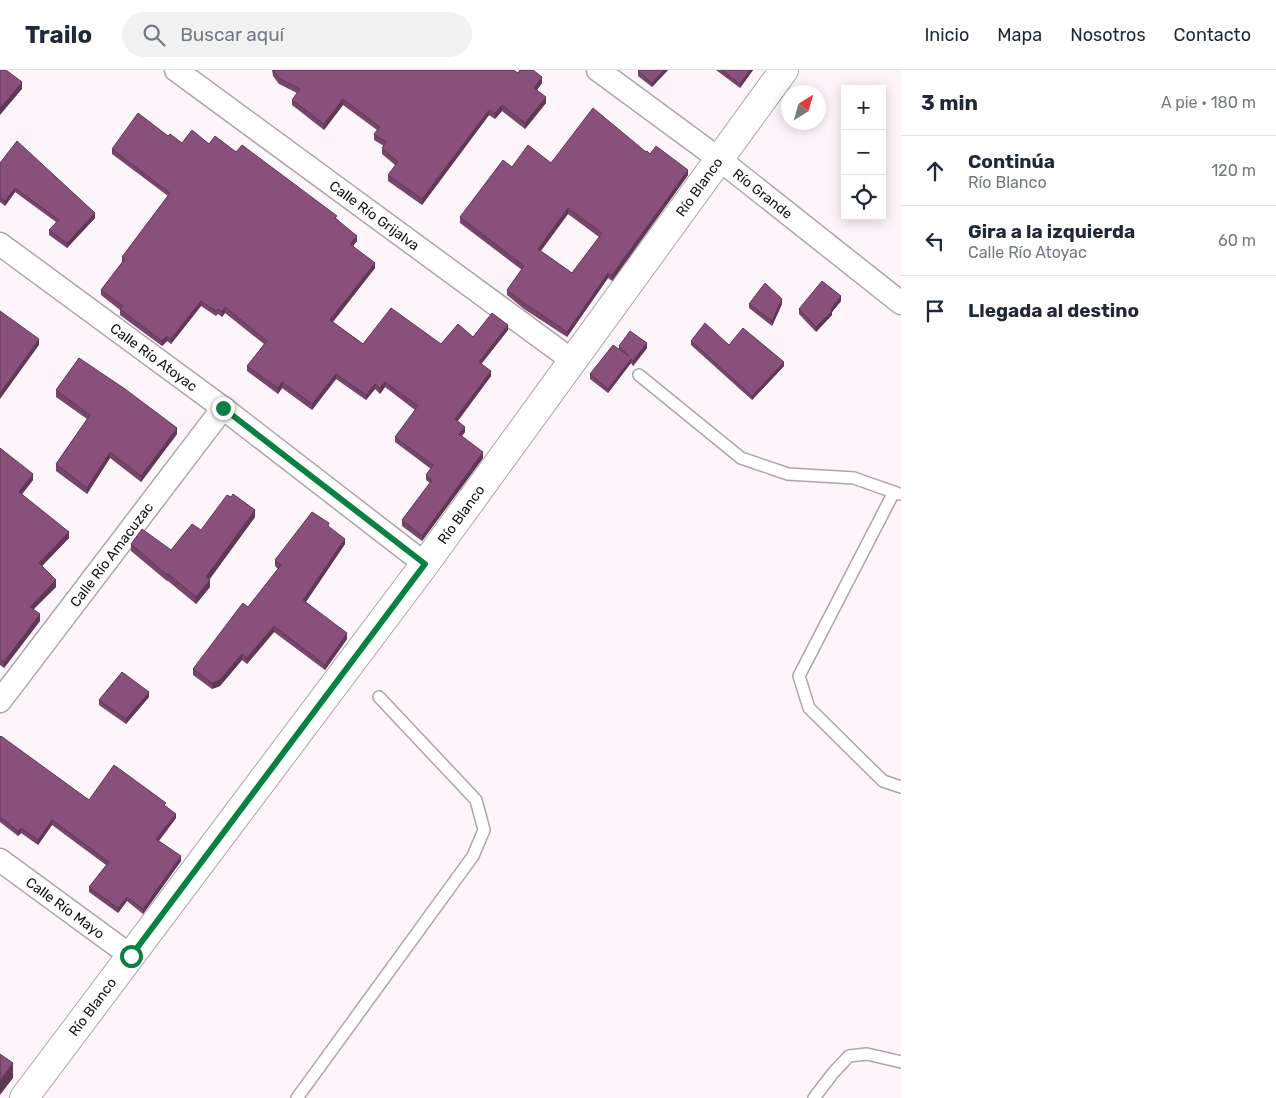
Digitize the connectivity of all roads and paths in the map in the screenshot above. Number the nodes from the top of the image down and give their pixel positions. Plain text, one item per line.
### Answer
1 (176, 70) edge
2 (598, 70) edge
3 (784, 70) edge
4 (719, 159) junction
5 (0, 244) edge
6 (901, 303) edge
7 (573, 361) junction
8 (639, 375) dead end
9 (223, 408) junction
10 (898, 494) edge
11 (425, 564) junction
12 (379, 696) dead end
13 (0, 701) edge
14 (901, 787) edge
15 (0, 860) edge
16 (131, 956) junction
17 (901, 1062) edge
18 (24, 1098) edge
19 (297, 1098) edge
20 (814, 1098) edge

1 - 7 street, Calle Río Grijalva
2 - 4 street, Río Grande
3 - 4 street, Río Blanco
4 - 6 street, Río Grande
4 - 7 street, Río Blanco
5 - 9 street, Calle Río Atoyac
7 - 11 street, Río Blanco
8 - 10 lane
9 - 11 street, Calle Río Atoyac
9 - 13 street, Calle Río Amacuzac
10 - 14 lane
11 - 16 street, Río Blanco
12 - 19 lane
15 - 16 street, Calle Río Mayo
16 - 18 street, Río Blanco
17 - 20 lane

